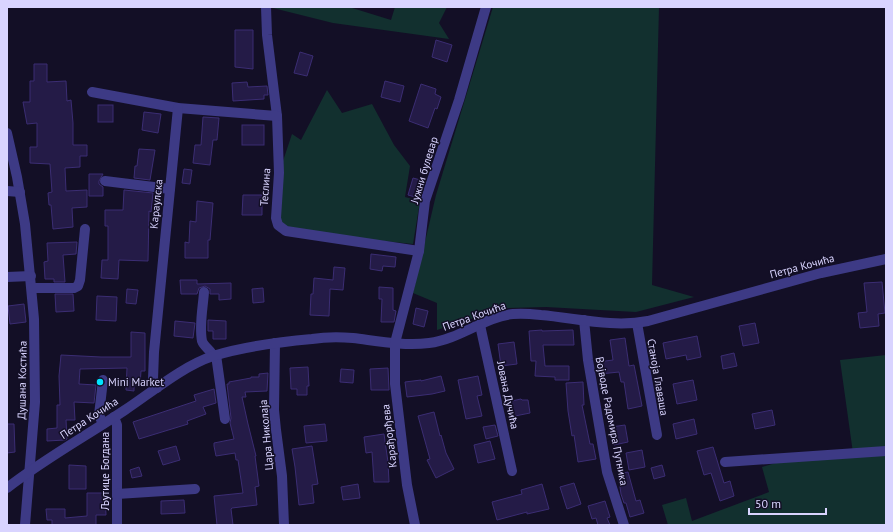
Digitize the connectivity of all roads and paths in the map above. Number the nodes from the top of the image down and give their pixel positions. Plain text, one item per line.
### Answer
1 (266, 7) edge
2 (486, 7) edge
3 (92, 92) dead end
4 (178, 108) junction
5 (277, 116) junction
6 (7, 133) edge
7 (105, 181) dead end
8 (170, 189) junction
9 (7, 191) edge
10 (20, 192) junction
11 (85, 229) dead end
12 (419, 251) junction
13 (886, 259) edge
14 (7, 276) edge
15 (30, 276) junction
16 (32, 288) junction
17 (204, 292) dead end
18 (584, 320) junction
19 (636, 323) junction
20 (480, 325) junction
21 (275, 343) junction
22 (395, 343) junction
23 (215, 356) junction
24 (103, 380) dead end
25 (158, 388) junction
26 (114, 417) junction
27 (225, 419) dead end
28 (102, 424) junction
29 (656, 434) dead end
30 (886, 452) edge
31 (725, 462) dead end
32 (29, 471) junction
33 (512, 471) dead end
34 (7, 488) edge
35 (195, 489) dead end
36 (117, 494) junction
37 (25, 525) edge
38 (117, 525) edge
39 (284, 525) edge
40 (415, 525) edge
41 (624, 525) edge

1 - 5 street, Теслина
2 - 12 street, Јужни булевар
3 - 4 street
4 - 5 street
4 - 8 street, Караулска
5 - 12 street, Теслина
6 - 10 street, Душана Костића
7 - 8 street
8 - 25 street, Караулска
9 - 10 street
10 - 15 street, Душана Костића
11 - 16 street
12 - 22 street, Јужни булевар
13 - 19 street, Петра Кочића
14 - 15 street
15 - 16 street, Душана Костића
16 - 32 street, Душана Костића
17 - 23 street
18 - 19 street, Петра Кочића
18 - 20 street, Петра Кочића
18 - 41 street, Војводе Радомира Путника
19 - 29 street, Станоја Главаша
20 - 22 street, Петра Кочића
20 - 33 street, Јована Дучића
21 - 22 street, Петра Кочића
21 - 23 street, Петра Кочића
21 - 39 street, Цара Николаја
22 - 40 street, Карађорђева
23 - 25 street, Петра Кочића
23 - 27 street
24 - 28 street
25 - 26 street, Петра Кочића
26 - 28 street, Петра Кочића
26 - 36 street, Љутице Богдана
28 - 32 street, Петра Кочића
30 - 31 street
32 - 34 street, Петра Кочића
32 - 37 street, Душана Костића
35 - 36 street
36 - 38 street, Љутице Богдана

